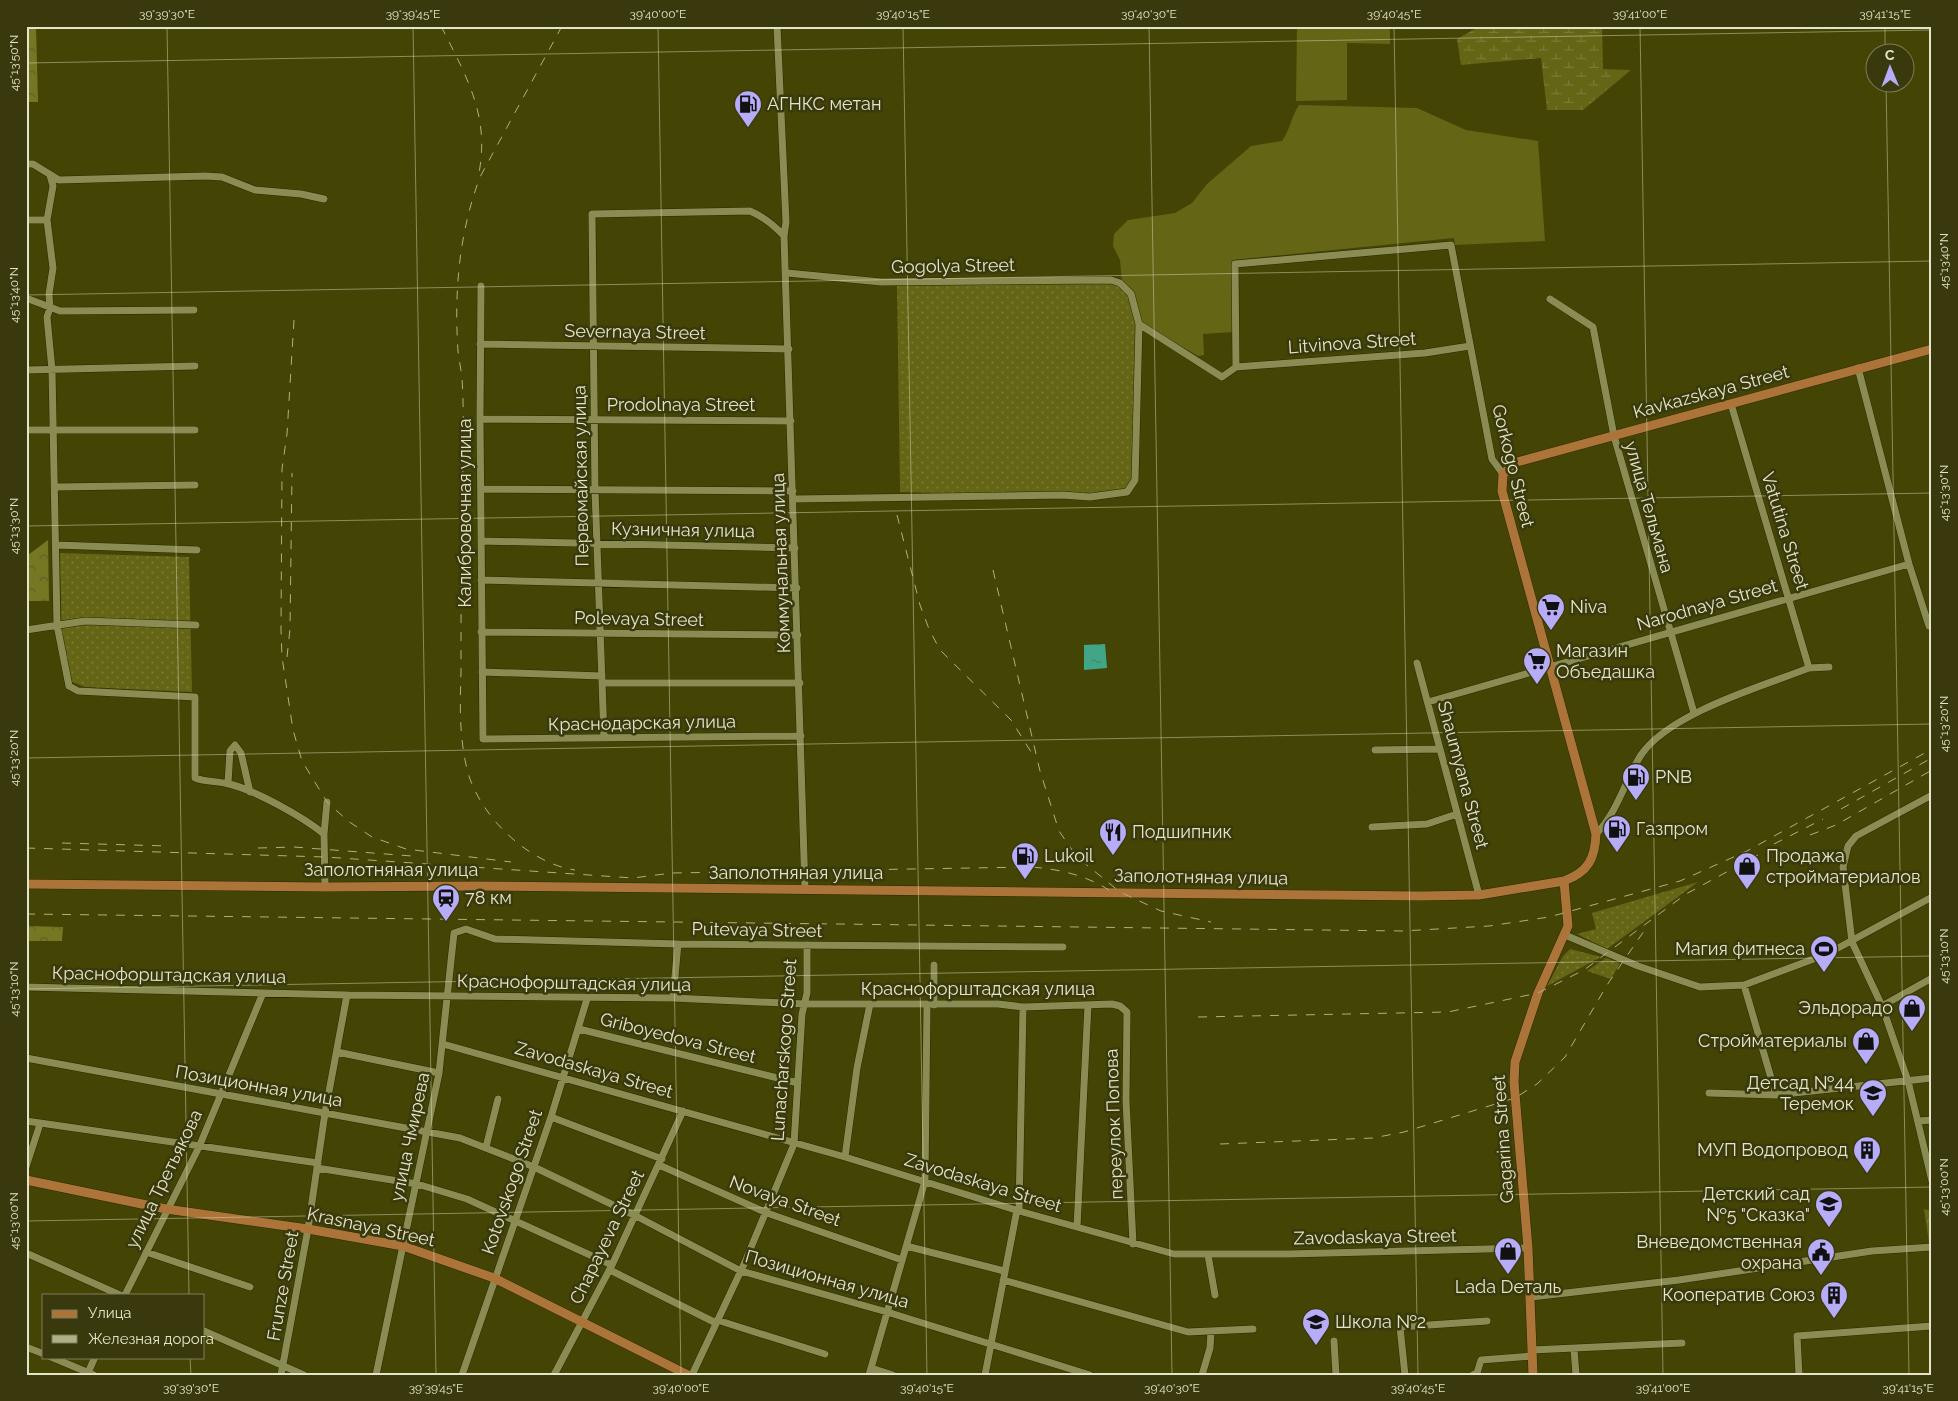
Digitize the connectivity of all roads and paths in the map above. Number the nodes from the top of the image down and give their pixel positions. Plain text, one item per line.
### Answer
1 (777, 26) edge
2 (30, 164) edge
3 (50, 175) junction
4 (59, 180) junction
5 (52, 186) junction
6 (324, 199) dead end
7 (26, 220) edge
8 (47, 220) junction
9 (784, 236) junction
10 (787, 273) junction
11 (481, 286) dead end
12 (26, 298) edge
13 (1550, 299) dead end
14 (50, 308) junction
15 (194, 310) dead end
16 (1139, 324) junction
17 (480, 344) junction
18 (593, 346) junction
19 (1470, 346) junction
20 (789, 349) junction
21 (1932, 349) edge
22 (195, 366) dead end
23 (1236, 367) junction
24 (1858, 368) junction
25 (26, 370) edge
26 (52, 370) junction
27 (1731, 404) junction
28 (480, 419) junction
29 (595, 420) junction
30 (791, 421) junction
31 (53, 429) junction
32 (26, 430) edge
33 (195, 430) dead end
34 (1614, 436) junction
35 (1502, 474) junction
36 (196, 485) dead end
37 (56, 487) junction
38 (481, 490) junction
39 (595, 490) junction
40 (793, 495) junction
41 (480, 541) junction
42 (599, 544) junction
43 (56, 546) junction
44 (795, 548) junction
45 (197, 550) dead end
46 (1909, 564) junction
47 (481, 580) junction
48 (598, 583) junction
49 (797, 588) junction
50 (1790, 598) junction
51 (57, 624) junction
52 (196, 625) dead end
53 (1931, 626) edge
54 (26, 630) edge
55 (1668, 631) junction
56 (481, 632) junction
57 (599, 634) junction
58 (798, 635) junction
59 (1417, 663) dead end
60 (1829, 667) dead end
61 (1550, 668) junction
62 (1809, 668) junction
63 (482, 672) junction
64 (602, 679) junction
65 (800, 683) junction
66 (1428, 702) junction
67 (1694, 713) junction
68 (801, 736) junction
69 (604, 738) junction
70 (483, 739) joint
71 (1440, 749) junction
72 (1375, 750) dead end
73 (228, 784) junction
74 (250, 792) junction
75 (1932, 794) edge
76 (327, 802) dead end
77 (1457, 814) junction
78 (1372, 827) dead end
79 (324, 834) junction
80 (1596, 834) junction
81 (1564, 881) junction
82 (26, 884) edge
83 (325, 887) junction
84 (805, 889) junction
85 (1479, 894) junction
86 (1932, 897) edge
87 (454, 933) joint
88 (1565, 935) junction
89 (1852, 942) junction
90 (678, 944) junction
91 (807, 946) junction
92 (1063, 947) dead end
93 (934, 965) dead end
94 (1932, 978) edge
95 (1744, 985) junction
96 (26, 987) edge
97 (263, 993) junction
98 (347, 995) junction
99 (447, 996) junction
100 (674, 998) junction
101 (587, 999) junction
102 (804, 1004) junction
103 (870, 1004) junction
104 (931, 1005) junction
105 (1088, 1005) junction
106 (1120, 1006) joint
107 (1882, 1006) junction
108 (1023, 1007) junction
109 (579, 1029) junction
110 (443, 1044) junction
111 (337, 1052) junction
112 (26, 1058) edge
113 (439, 1072) junction
114 (564, 1077) junction
115 (1932, 1078) edge
116 (1908, 1081) junction
117 (798, 1084) junction
118 (1709, 1094) dead end
119 (222, 1095) junction
120 (1776, 1095) junction
121 (498, 1099) dead end
122 (684, 1111) junction
123 (325, 1113) junction
124 (551, 1117) junction
125 (1932, 1120) edge
126 (26, 1121) edge
127 (1919, 1121) junction
128 (40, 1124) junction
129 (428, 1131) junction
130 (794, 1144) junction
131 (199, 1147) junction
132 (486, 1147) junction
133 (845, 1157) junction
134 (661, 1162) junction
135 (317, 1165) junction
136 (26, 1167) edge
137 (534, 1167) junction
138 (26, 1180) edge
139 (1932, 1181) edge
140 (925, 1182) junction
141 (417, 1184) junction
142 (166, 1209) junction
143 (1018, 1210) junction
144 (767, 1213) junction
145 (636, 1216) junction
146 (515, 1219) junction
147 (1077, 1227) junction
148 (308, 1229) junction
149 (1133, 1244) junction
150 (403, 1246) junction
151 (906, 1246) junction
152 (1932, 1247) edge
153 (1528, 1248) junction
154 (146, 1252) junction
155 (26, 1253) edge
156 (1208, 1255) junction
157 (902, 1260) junction
158 (611, 1268) junction
159 (741, 1271) junction
160 (1004, 1271) junction
161 (494, 1278) junction
162 (1003, 1280) junction
163 (250, 1287) dead end
164 (118, 1294) edge
165 (125, 1294) edge
166 (1216, 1295) dead end
167 (1531, 1297) junction
168 (887, 1312) junction
169 (582, 1320) junction
170 (717, 1321) junction
171 (1487, 1321) dead end
172 (1932, 1326) edge
173 (1253, 1329) dead end
174 (205, 1330) edge
175 (1211, 1331) junction
176 (1334, 1340) dead end
177 (1682, 1343) dead end
178 (990, 1344) junction
179 (26, 1347) edge
180 (1574, 1349) junction
181 (42, 1353) edge
182 (1532, 1353) junction
183 (825, 1354) dead end
184 (53, 1358) edge
185 (95, 1358) edge
186 (284, 1365) junction
187 (871, 1371) edge
188 (90, 1374) edge
189 (281, 1375) edge
190 (304, 1375) edge
191 (376, 1375) edge
192 (462, 1375) edge
193 (554, 1375) edge
194 (688, 1375) edge
195 (692, 1375) edge
196 (893, 1375) edge
197 (985, 1375) edge
198 (1090, 1375) edge
199 (1202, 1375) edge
200 (1336, 1375) edge
201 (1405, 1375) edge
202 (1474, 1375) edge
203 (1533, 1375) edge
204 (1576, 1375) edge
205 (1800, 1375) edge

1 - 9 street, Коммунальная улица
2 - 3 street
3 - 4 street
3 - 5 street
4 - 5 street
4 - 6 street
5 - 8 street
7 - 8 street
8 - 14 street
9 - 10 street, Коммунальная улица
9 - 18 street, Первомайская улица
10 - 16 street, Gogolya Street
10 - 20 street, Коммунальная улица
11 - 17 street, Калибровочная улица
12 - 14 street
13 - 34 street, улица Тельмана
14 - 15 street
14 - 26 street
16 - 23 street, Litvinova Street
16 - 40 street
17 - 18 street, Severnaya Street
17 - 28 street, Калибровочная улица
18 - 20 street, Severnaya Street
18 - 29 street, Первомайская улица
19 - 23 street, Litvinova Street
19 - 23 street, Gorkogo Street
19 - 35 street, Gorkogo Street
20 - 30 street, Коммунальная улица
21 - 24 main road, Kavkazskaya Street
22 - 26 street
24 - 27 main road, Kavkazskaya Street
24 - 46 street
25 - 26 street
26 - 31 street
27 - 34 main road, Kavkazskaya Street
27 - 50 street, Vatutina Street
28 - 29 street, Prodolnaya Street
28 - 38 street, Калибровочная улица
29 - 30 street, Prodolnaya Street
29 - 39 street, Первомайская улица
30 - 40 street, Коммунальная улица
31 - 32 street
31 - 33 street
31 - 37 street
34 - 35 main road, Kavkazskaya Street
34 - 55 street, улица Тельмана
35 - 61 main road, Gorkogo Street
36 - 37 street
37 - 43 street
38 - 39 street
38 - 41 street, Калибровочная улица
39 - 40 street
39 - 42 street, Первомайская улица
40 - 44 street, Коммунальная улица
41 - 42 street, Кузничная улица
41 - 47 street, Калибровочная улица
42 - 44 street, Кузничная улица
42 - 48 street, Первомайская улица
43 - 45 street
43 - 51 street
44 - 49 street, Коммунальная улица
46 - 50 street, Narodnaya Street
46 - 53 street
47 - 48 street
47 - 56 street, Калибровочная улица
48 - 49 street
48 - 57 street, Первомайская улица
49 - 58 street, Коммунальная улица
50 - 55 street, Narodnaya Street
50 - 62 street, Vatutina Street
51 - 52 street
51 - 54 street
51 - 73 street
55 - 61 street, Narodnaya Street
55 - 67 street, улица Тельмана
56 - 57 street, Polevaya Street
56 - 63 street, Калибровочная улица
57 - 58 street, Polevaya Street
57 - 64 street, Первомайская улица
58 - 65 street, Коммунальная улица
59 - 66 street, Shaumyana Street
60 - 62 street
61 - 66 street, Narodnaya Street
61 - 80 main road, Gorkogo Street
62 - 67 street
63 - 64 street
63 - 70 street, Калибровочная улица
64 - 65 street
64 - 69 street, Первомайская улица
65 - 68 street, Коммунальная улица
66 - 71 street, Shaumyana Street
67 - 80 street
68 - 69 street, Краснодарская улица
68 - 84 street, Коммунальная улица
69 - 70 street, Краснодарская улица
71 - 72 street
71 - 77 street, Shaumyana Street
73 - 74 street
73 - 74 street
74 - 79 street
75 - 89 street
76 - 79 street
77 - 78 street
77 - 85 street, Shaumyana Street
79 - 83 street
80 - 81 main road, Gorkogo Street
81 - 85 main road, Заполотняная улица
81 - 88 main road, Gagarina Street
82 - 83 main road, Заполотняная улица
83 - 84 main road, Заполотняная улица
84 - 85 main road, Заполотняная улица
86 - 89 street
87 - 90 street, Putevaya Street
87 - 99 street, улица Чмирева
88 - 95 street
88 - 153 main road, Gagarina Street
89 - 95 street
89 - 107 street
90 - 91 street, Putevaya Street
90 - 100 street
91 - 92 street, Putevaya Street
91 - 102 street, Lunacharskogo Street
93 - 104 street
94 - 107 street
95 - 120 street
96 - 97 street, Краснофорштадская улица
97 - 98 street, Краснофорштадская улица
97 - 119 street, улица Третьякова
98 - 99 street, Краснофорштадская улица
98 - 111 street, Frunze Street
99 - 101 street, Краснофорштадская улица
99 - 110 street, улица Чмирева
100 - 101 street, Краснофорштадская улица
100 - 102 street, Краснофорштадская улица
101 - 109 street, Kotovskogo Street
102 - 103 street, Краснофорштадская улица
102 - 117 street, Lunacharskogo Street
103 - 104 street, Краснофорштадская улица
103 - 133 street
104 - 108 street, Краснофорштадская улица
104 - 140 street
105 - 106 street, Краснофорштадская улица
105 - 108 street, Краснофорштадская улица
105 - 147 street
106 - 149 street, переулок Попова
107 - 116 street
108 - 143 street
109 - 114 street, Kotovskogo Street
109 - 117 street, Griboyedova Street
110 - 113 street, улица Чмирева
110 - 114 street, Zavodaskaya Street
111 - 113 street
111 - 123 street, Frunze Street
112 - 119 street, Позиционная улица
113 - 129 street, улица Чмирева
114 - 122 street, Zavodaskaya Street
114 - 124 street, Kotovskogo Street
115 - 116 street
116 - 120 street
116 - 127 street
117 - 130 street, Lunacharskogo Street
118 - 120 street
119 - 123 street, Позиционная улица
119 - 131 street, улица Третьякова
121 - 132 street
122 - 130 street, Zavodaskaya Street
122 - 134 street, Chapayeva Street
123 - 129 street, Позиционная улица
123 - 135 street, Frunze Street
124 - 134 street, Novaya Street
124 - 137 street, Kotovskogo Street
125 - 127 street
126 - 128 street
127 - 139 street
128 - 131 street
128 - 136 street
129 - 132 street, Позиционная улица
129 - 141 street, улица Чмирева
130 - 133 street, Zavodaskaya Street
130 - 144 street, Lunacharskogo Street
131 - 135 street
131 - 142 street, улица Третьякова
132 - 137 street, Позиционная улица
133 - 140 street, Zavodaskaya Street
134 - 144 street, Novaya Street
134 - 145 street, Chapayeva Street
135 - 141 street
135 - 148 street, Frunze Street
137 - 145 street, Позиционная улица
137 - 146 street, Kotovskogo Street
138 - 142 main road, Krasnaya Street
140 - 143 street, Zavodaskaya Street
140 - 151 street
141 - 146 street
141 - 150 street, улица Чмирева
142 - 148 main road, Krasnaya Street
142 - 154 street, улица Третьякова
143 - 147 street, Zavodaskaya Street
143 - 160 street
144 - 157 street, Novaya Street
144 - 159 street, Lunacharskogo Street
145 - 158 street, Chapayeva Street
145 - 159 street, Позиционная улица
146 - 158 street
146 - 161 street, Kotovskogo Street
147 - 149 street, Zavodaskaya Street
148 - 150 main road, Krasnaya Street
148 - 186 street, Frunze Street
149 - 156 street, Zavodaskaya Street
150 - 161 main road, Krasnaya Street
150 - 191 street, улица Чмирева
151 - 157 street
151 - 160 street
152 - 167 street
153 - 156 street, Zavodaskaya Street
153 - 167 main road, Gagarina Street
154 - 163 street
154 - 165 street, улица Третьякова
155 - 164 street
156 - 166 street
157 - 168 street
158 - 169 street, Chapayeva Street
158 - 170 street
159 - 168 street, Позиционная улица
159 - 170 street, Lunacharskogo Street
160 - 162 street
161 - 169 main road, Krasnaya Street
161 - 192 street, Kotovskogo Street
162 - 175 street
162 - 178 street
167 - 182 main road, Gagarina Street
168 - 178 street, Позиционная улица
168 - 187 street
169 - 193 street, Chapayeva Street
169 - 194 main road, Krasnaya Street
170 - 183 street
170 - 195 street, Lunacharskogo Street
171 - 201 street
172 - 205 street
173 - 175 street
174 - 186 street
175 - 199 street
176 - 200 street
177 - 180 street
178 - 197 street
178 - 198 street, Позиционная улица
179 - 181 street
180 - 182 street
180 - 204 street
182 - 202 street
182 - 203 main road, Gagarina Street
184 - 188 street
185 - 188 street
186 - 189 street, Frunze Street
186 - 190 street
187 - 196 street

